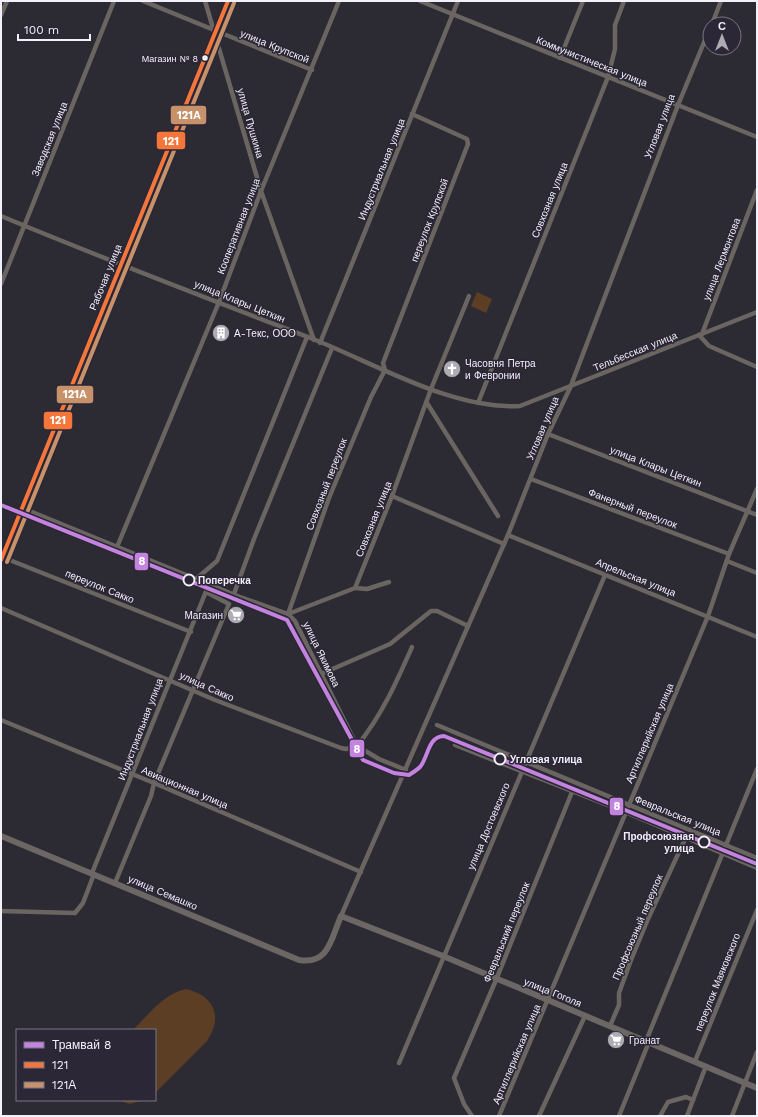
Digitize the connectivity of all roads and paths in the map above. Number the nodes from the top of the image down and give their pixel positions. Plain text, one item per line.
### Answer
1 (7, 1) edge
2 (114, 1) edge
3 (143, 1) edge
4 (205, 1) edge
5 (228, 1) edge
6 (339, 1) edge
7 (420, 1) edge
8 (458, 1) edge
9 (583, 1) edge
10 (624, 1) edge
11 (721, 1) edge
12 (452, 14) junction
13 (1, 15) edge
14 (715, 16) edge
15 (215, 31) junction
16 (702, 47) edge
17 (560, 58) junction
18 (312, 70) junction
19 (608, 77) junction
20 (678, 105) junction
21 (412, 114) junction
22 (757, 138) edge
23 (261, 190) junction
24 (757, 190) edge
25 (1, 216) edge
26 (24, 225) junction
27 (121, 264) junction
28 (1, 284) edge
29 (469, 296) dead end
30 (219, 302) junction
31 (757, 312) edge
32 (700, 334) junction
33 (307, 337) junction
34 (314, 340) junction
35 (320, 343) junction
36 (332, 348) junction
37 (757, 367) edge
38 (385, 370) junction
39 (570, 388) junction
40 (431, 389) junction
41 (427, 403) junction
42 (478, 403) junction
43 (520, 406) joint
44 (548, 434) junction
45 (531, 479) junction
46 (757, 489) edge
47 (392, 496) junction
48 (22, 508) junction
49 (747, 512) junction
50 (498, 516) dead end
51 (757, 516) edge
52 (508, 535) junction
53 (504, 544) junction
54 (117, 547) junction
55 (729, 554) junction
56 (2, 558) edge
57 (727, 561) junction
58 (757, 573) edge
59 (605, 575) junction
60 (196, 579) junction
61 (389, 582) dead end
62 (209, 584) junction
63 (355, 588) junction
64 (206, 592) junction
65 (234, 594) junction
66 (1, 608) edge
67 (288, 614) junction
68 (708, 616) junction
69 (468, 626) junction
70 (191, 632) junction
71 (757, 637) edge
72 (412, 647) dead end
73 (322, 674) junction
74 (169, 679) junction
75 (194, 690) junction
76 (1, 720) edge
77 (437, 725) dead end
78 (455, 745) dead end
79 (357, 746) junction
80 (526, 763) junction
81 (757, 769) edge
82 (406, 770) junction
83 (521, 770) junction
84 (131, 773) junction
85 (154, 783) junction
86 (572, 792) junction
87 (628, 805) junction
88 (625, 812) junction
89 (1, 836) edge
90 (686, 837) junction
91 (726, 845) junction
92 (723, 852) junction
93 (757, 858) edge
94 (757, 868) edge
95 (361, 872) junction
96 (93, 874) junction
97 (115, 883) junction
98 (757, 910) edge
99 (1, 911) edge
100 (341, 916) junction
101 (443, 956) junction
102 (319, 959) joint
103 (496, 980) junction
104 (548, 1001) junction
105 (585, 1016) junction
106 (610, 1026) junction
107 (648, 1042) junction
108 (757, 1052) edge
109 (695, 1061) junction
110 (399, 1063) dead end
111 (706, 1066) junction
112 (745, 1083) junction
113 (757, 1088) edge
114 (693, 1100) junction
115 (472, 1116) edge
116 (499, 1116) edge
117 (539, 1116) edge
118 (619, 1116) edge
119 (660, 1116) edge
120 (687, 1116) edge
121 (732, 1116) edge

1 - 13 street
2 - 26 street, Заводская улица
3 - 15 street, улица Крупской
4 - 15 street, улица Пушкина
5 - 15 main road, Рабочая улица
6 - 18 street, Кооперативная улица
7 - 12 street, Коммунистическая улица
8 - 12 street, Индустриальная улица
9 - 17 street
10 - 19 street, Совхозная улица
11 - 14 street
12 - 17 street, Коммунистическая улица
12 - 21 street, Индустриальная улица
15 - 18 street, улица Крупской
15 - 23 street, улица Пушкина
15 - 27 main road, Рабочая улица
16 - 20 street, Угловая улица
17 - 19 street, Коммунистическая улица
18 - 23 street, Кооперативная улица
19 - 20 street, Коммунистическая улица
19 - 42 street, Совхозная улица
20 - 22 street, Коммунистическая улица
20 - 39 street, Угловая улица
21 - 35 street, Индустриальная улица
21 - 38 street, переулок Крупской
23 - 30 street, Кооперативная улица
23 - 34 street, улица Пушкина
24 - 32 street, улица Лермонтова
25 - 26 street, улица Клары Цеткин
26 - 27 street, улица Клары Цеткин
26 - 28 street, Заводская улица
27 - 30 street, улица Клары Цеткин
27 - 48 main road, Рабочая улица
29 - 40 street, Совхозная улица
30 - 33 street, улица Клары Цеткин
30 - 54 street, Кооперативная улица
31 - 32 street, Тельбесская улица
32 - 37 street
32 - 39 street, Тельбесская улица
33 - 34 street, улица Клары Цеткин
33 - 60 street
34 - 35 street, улица Клары Цеткин
35 - 36 street, улица Клары Цеткин
36 - 38 street, улица Клары Цеткин
36 - 65 street
38 - 40 street, улица Клары Цеткин
38 - 67 street, Совхозный переулок
39 - 43 street, Тельбесская улица
39 - 44 street, Угловая улица
40 - 41 street, Совхозная улица
40 - 42 street, улица Клары Цеткин
41 - 47 street, Совхозная улица
41 - 50 street
42 - 43 street, улица Клары Цеткин
44 - 45 street, Угловая улица
44 - 49 street, улица Клары Цеткин
45 - 52 street, Угловая улица
45 - 55 street, Фанерный переулок
46 - 49 street, Артиллерийская улица
47 - 53 street
47 - 63 street, Совхозная улица
48 - 54 street
48 - 56 main road, Рабочая улица
49 - 51 street, улица Клары Цеткин
49 - 55 street, Артиллерийская улица
52 - 53 street, Угловая улица
52 - 59 street, Апрельская улица
53 - 69 street, Угловая улица
54 - 60 street
55 - 57 street, Артиллерийская улица
56 - 70 street, переулок Сакко
57 - 58 street
57 - 68 street, Артиллерийская улица
59 - 68 street, Апрельская улица
59 - 80 street, улица Достоевского
60 - 62 street
61 - 63 street
62 - 64 street, Индустриальная улица
62 - 65 street
63 - 67 street
64 - 70 street, Индустриальная улица
64 - 75 street
65 - 67 street
66 - 74 street, улица Сакко
67 - 73 street, улица Якимова
68 - 71 street, Апрельская улица
68 - 87 street, Артиллерийская улица
69 - 73 street
69 - 82 street, Угловая улица
70 - 74 street, Индустриальная улица
72 - 79 street
73 - 79 street, улица Якимова
74 - 75 street, улица Сакко
74 - 84 street, Индустриальная улица
75 - 79 street, улица Сакко
75 - 85 street
76 - 84 street, Авиационная улица
77 - 80 street, Февральская улица
78 - 83 street
79 - 82 street
80 - 83 street, улица Достоевского
80 - 87 street, Февральская улица
81 - 91 street
82 - 95 street, Угловая улица
83 - 86 street
83 - 101 street, улица Достоевского
84 - 85 street, Авиационная улица
84 - 96 street, Индустриальная улица
85 - 95 street, Авиационная улица
85 - 97 street
86 - 88 street
86 - 103 street, Февральский переулок
87 - 88 street, Артиллерийская улица
87 - 91 street, Февральская улица
88 - 90 street
88 - 104 street, Артиллерийская улица
89 - 96 main road, улица Семашко
90 - 92 street
90 - 106 street, Профсоюзный переулок
91 - 92 street
91 - 93 street, Февральская улица
92 - 94 street
92 - 107 street
95 - 100 street, Угловая улица
96 - 97 main road, улица Семашко
96 - 99 street, Индустриальная улица
97 - 102 main road, улица Семашко
98 - 109 street, переулок Маяковского
100 - 101 main road, улица Гоголя
100 - 102 main road, Угловая улица
101 - 103 main road, улица Гоголя
101 - 110 street, улица Достоевского
103 - 104 main road, улица Гоголя
103 - 115 street, Февральский переулок
104 - 105 main road, улица Гоголя
104 - 116 street, Артиллерийская улица
105 - 106 main road, улица Гоголя
105 - 117 street
106 - 107 main road, улица Гоголя
107 - 109 main road, улица Гоголя
107 - 118 street
108 - 112 street
109 - 111 main road, улица Гоголя
111 - 112 main road, улица Гоголя
111 - 114 street
112 - 113 main road, улица Гоголя
112 - 121 street
114 - 119 street
114 - 120 street

